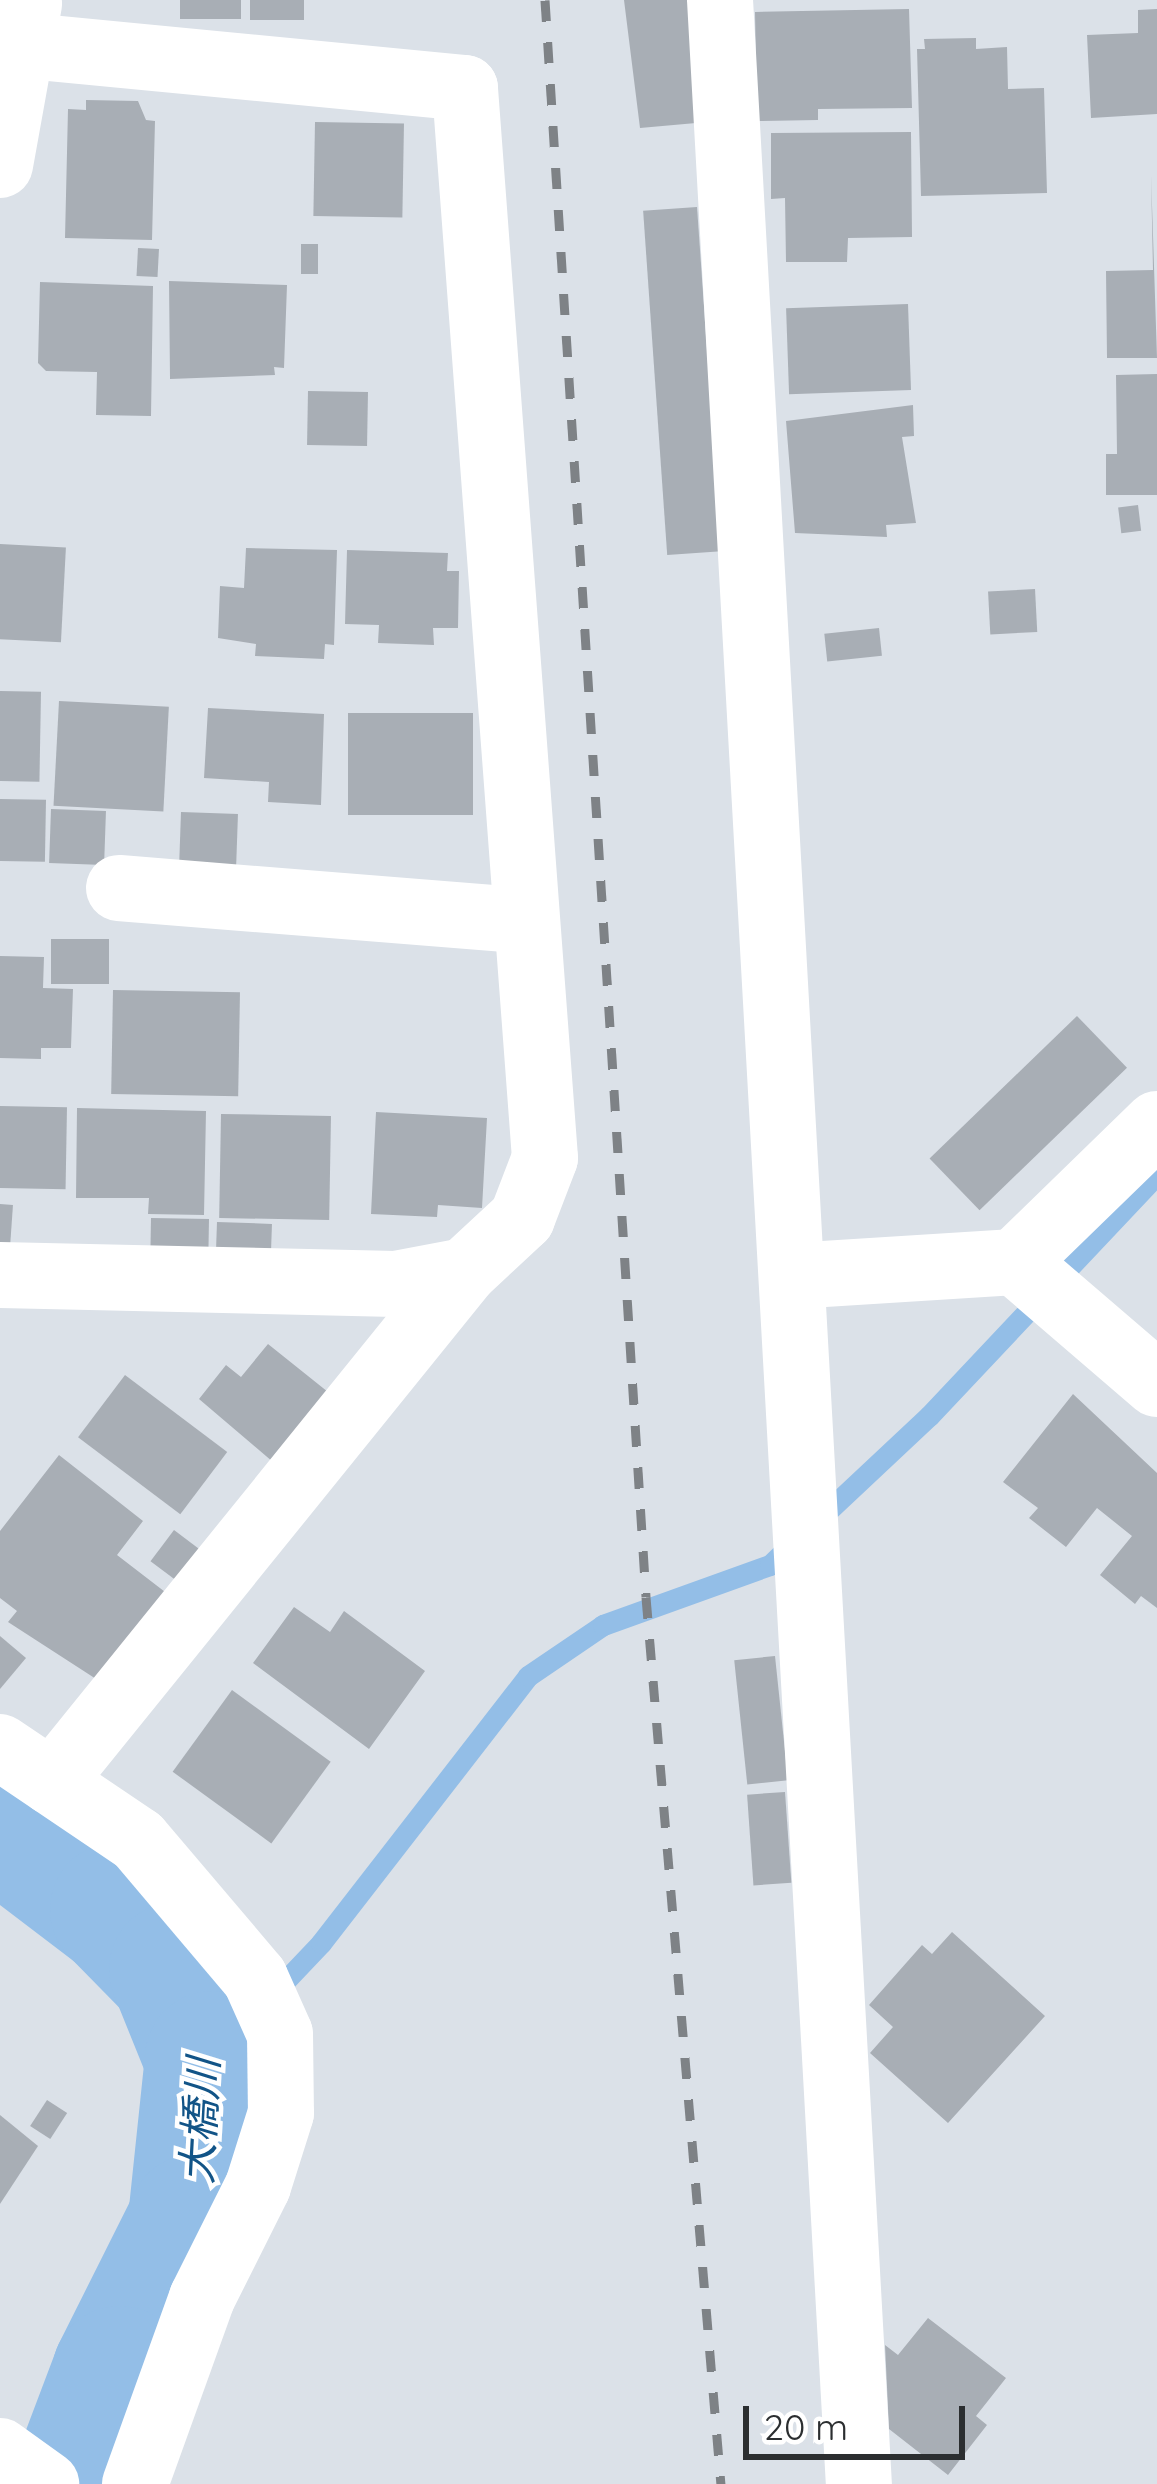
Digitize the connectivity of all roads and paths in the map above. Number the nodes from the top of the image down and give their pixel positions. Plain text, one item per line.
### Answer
1 (719, 0) edge
2 (26, 22) edge
3 (0, 165) edge
4 (119, 888) dead end
5 (526, 921) junction
6 (1157, 1124) edge
7 (1015, 1262) junction
8 (465, 1271) junction
9 (0, 1275) edge
10 (793, 1276) junction
11 (1157, 1384) edge
12 (26, 1765) edge
13 (0, 2451) edge
14 (46, 2484) edge
15 (135, 2484) edge
16 (859, 2484) edge

1 - 10 street
2 - 3 street
2 - 5 street
4 - 5 street
5 - 8 street
6 - 7 street
7 - 10 street
7 - 11 street
8 - 9 street
8 - 12 street
10 - 16 street
12 - 15 street
13 - 14 street

